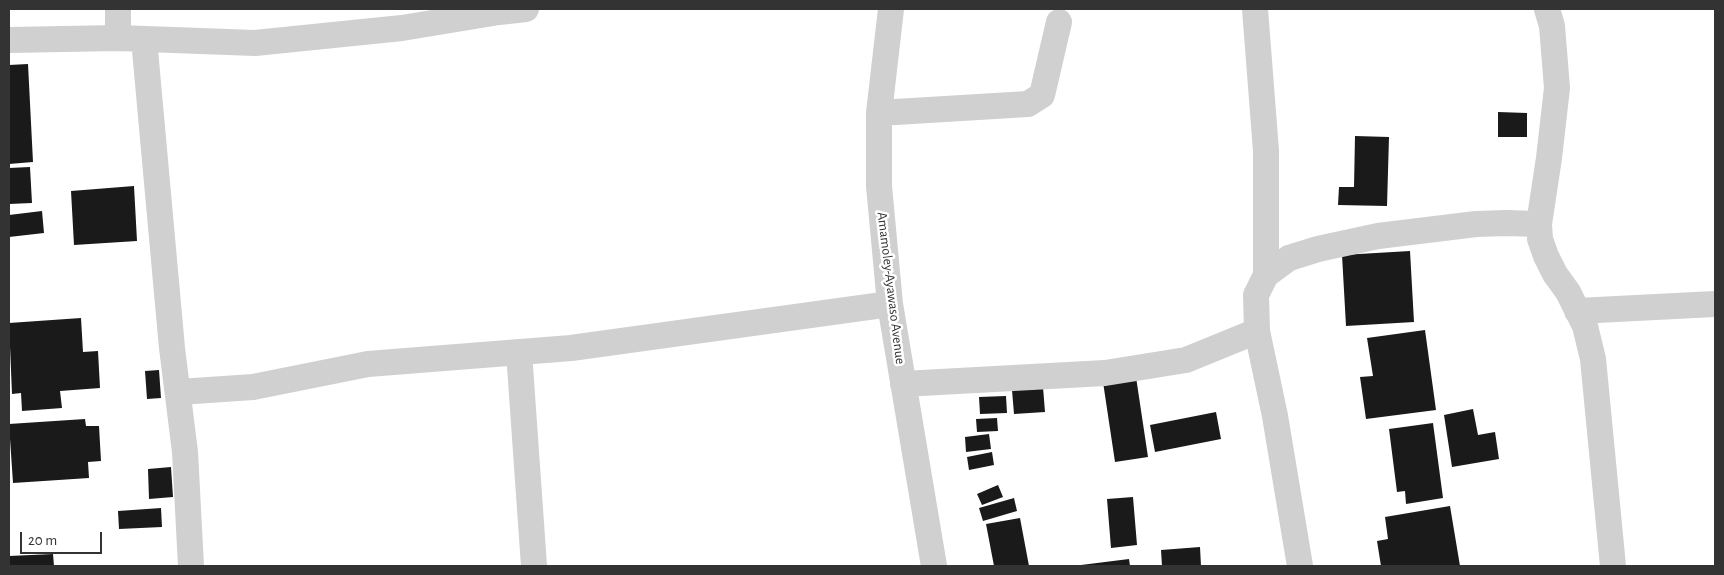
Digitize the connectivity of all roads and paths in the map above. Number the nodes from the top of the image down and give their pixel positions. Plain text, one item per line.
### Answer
1 (118, 9) edge
2 (516, 9) edge
3 (891, 9) edge
4 (1255, 9) edge
5 (1547, 9) edge
6 (400, 18) edge
7 (1059, 22) dead end
8 (131, 39) junction
9 (9, 40) edge
10 (879, 113) junction
11 (1539, 224) junction
12 (1266, 275) junction
13 (890, 304) junction
14 (1715, 304) edge
15 (1578, 311) junction
16 (1257, 331) junction
17 (519, 352) junction
18 (904, 384) junction
19 (179, 392) junction
20 (191, 566) edge
21 (534, 566) edge
22 (934, 566) edge
23 (1300, 566) edge
24 (1613, 566) edge

1 - 8 street
2 - 6 street
3 - 10 street, Amamoley-Ayawaso Avenue
4 - 12 street
5 - 11 street
6 - 8 street
7 - 10 street
8 - 9 street
8 - 19 street
10 - 13 street, Amamoley-Ayawaso Avenue
11 - 12 street
11 - 15 street
12 - 16 street
13 - 17 street
13 - 18 street, Amamoley-Ayawaso Avenue
14 - 15 street
15 - 24 street
16 - 18 street
16 - 23 street
17 - 19 street
17 - 21 street
18 - 22 street, Amamoley-Ayawaso Avenue
19 - 20 street

